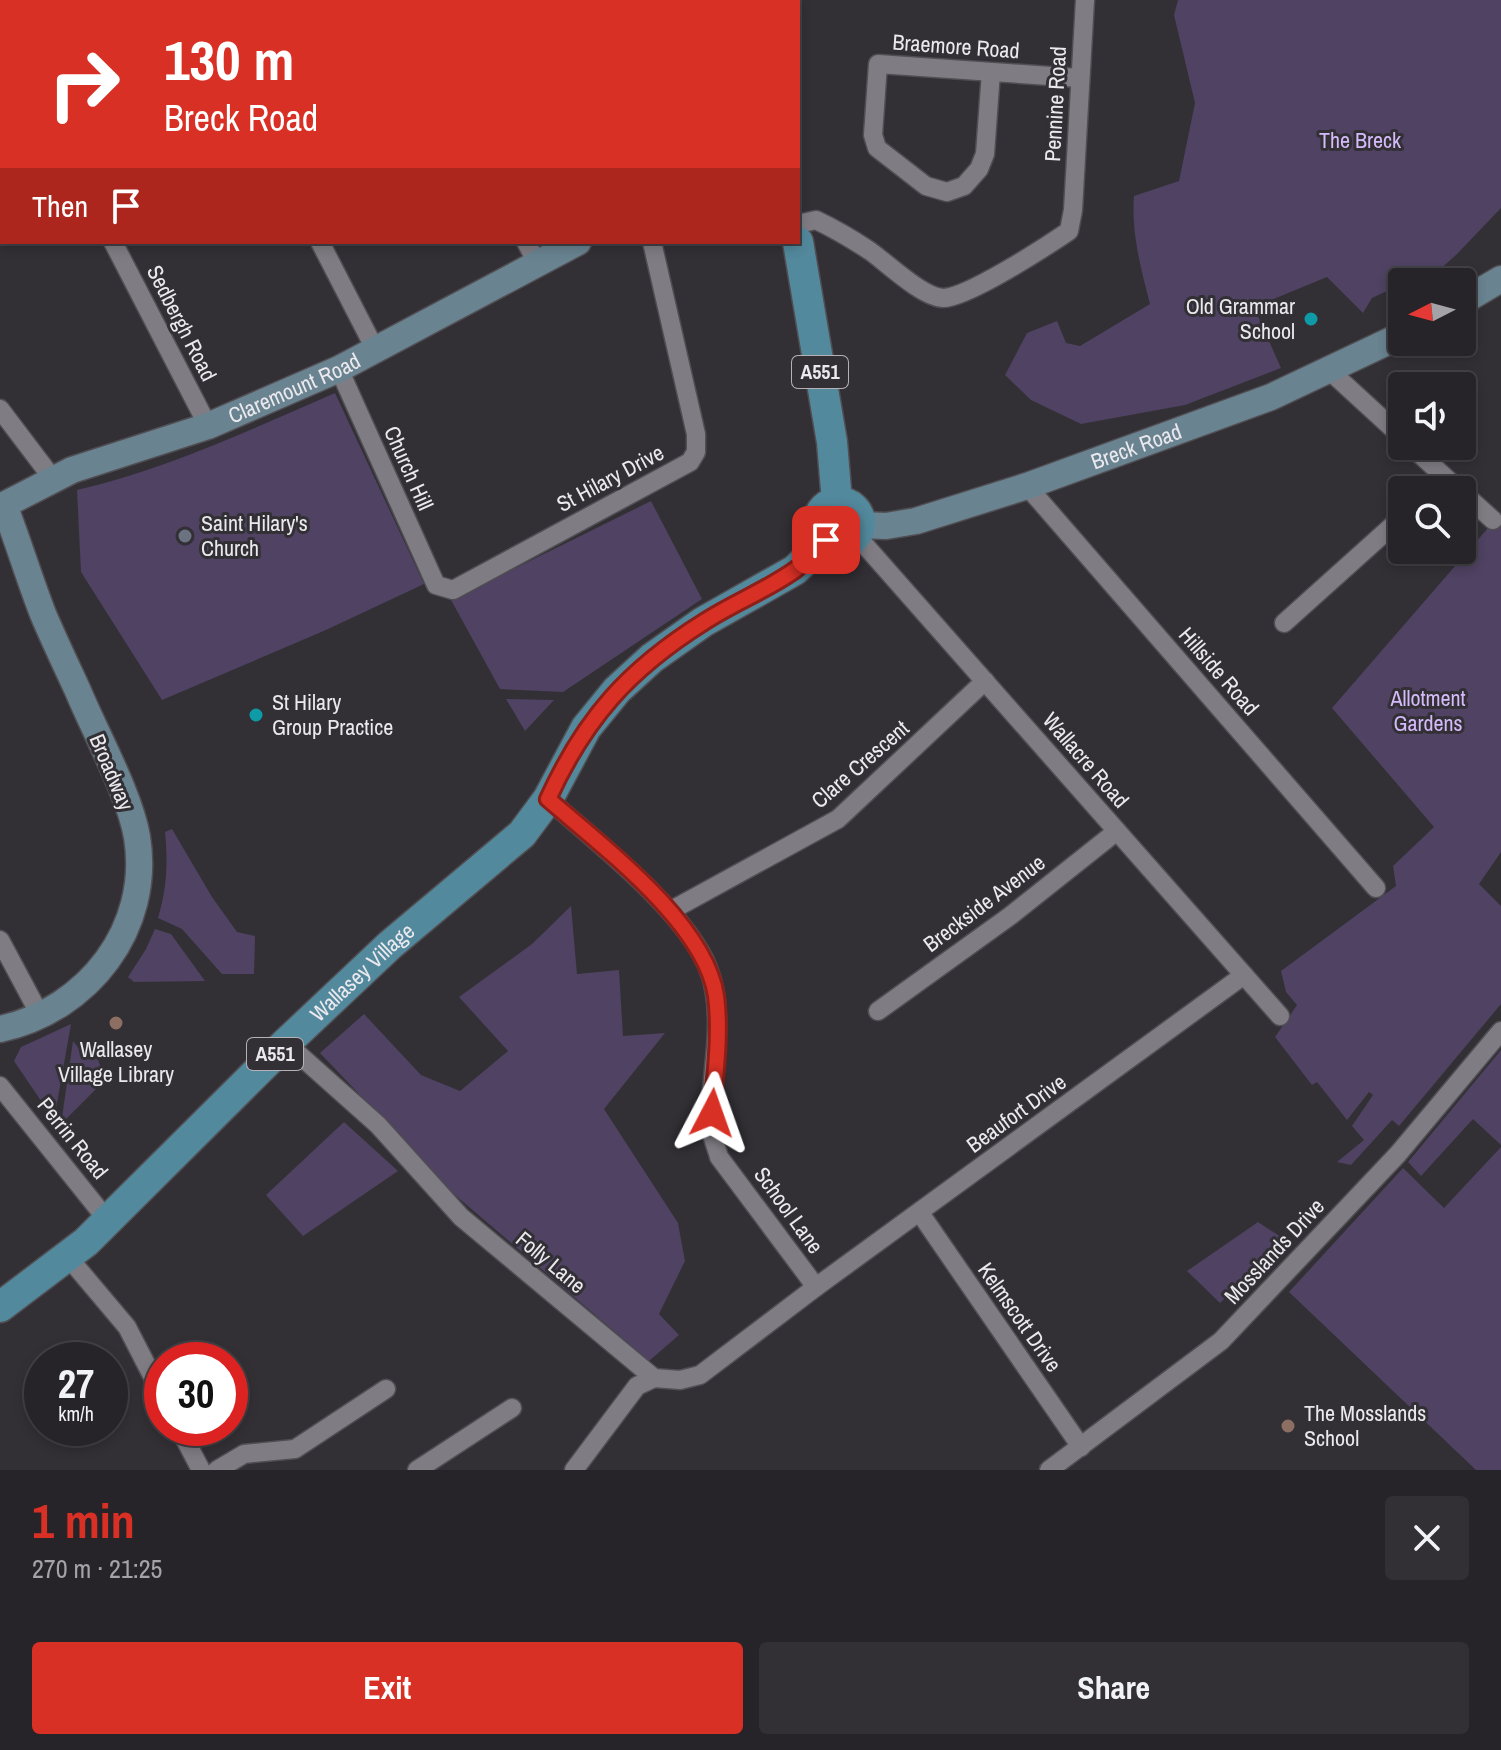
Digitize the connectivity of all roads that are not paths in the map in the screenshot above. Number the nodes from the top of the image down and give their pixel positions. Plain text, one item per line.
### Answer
1 (1085, 0) edge
2 (991, 72) junction
3 (1079, 78) junction
4 (800, 224) edge
5 (114, 244) edge
6 (321, 244) edge
7 (569, 244) edge
8 (652, 244) edge
9 (798, 244) edge
10 (532, 252) edge
11 (1497, 289) edge
12 (1476, 297) edge
13 (1388, 342) edge
14 (375, 349) junction
15 (339, 369) junction
16 (1330, 371) junction
17 (0, 409) edge
18 (1388, 424) edge
19 (208, 426) junction
20 (1424, 460) edge
21 (1439, 476) edge
22 (53, 479) junction
23 (1027, 486) junction
24 (837, 502) junction
25 (2, 506) edge
26 (1476, 507) edge
27 (1493, 520) dead end
28 (858, 530) junction
29 (1388, 530) edge
30 (826, 540) junction
31 (436, 585) joint
32 (1284, 623) dead end
33 (985, 681) junction
34 (548, 799) junction
35 (1117, 831) junction
36 (1376, 888) dead end
37 (670, 911) junction
38 (0, 940) edge
39 (1244, 975) junction
40 (878, 1011) dead end
41 (40, 1015) junction
42 (1280, 1016) dead end
43 (0, 1029) edge
44 (1501, 1031) edge
45 (286, 1043) junction
46 (0, 1086) edge
47 (920, 1213) junction
48 (108, 1221) junction
49 (68, 1257) junction
50 (816, 1287) junction
51 (0, 1307) edge
52 (144, 1360) edge
53 (654, 1378) junction
54 (386, 1389) dead end
55 (512, 1408) dead end
56 (188, 1446) edge
57 (1081, 1447) junction
58 (575, 1469) edge
59 (201, 1470) edge
60 (217, 1470) edge
61 (417, 1470) edge
62 (1049, 1470) edge

1 - 3 street, Pennine Road
2 - 2 street, Braemore Road
2 - 3 street, Braemore Road
3 - 4 street, Pennine Road
5 - 19 street, Sedbergh Road
6 - 14 street
7 - 10 street, Claremount Road
8 - 31 street, St Hilary Drive
9 - 24 main road, A551
10 - 14 street, Claremount Road
11 - 12 street
13 - 16 street, Breck Road
14 - 15 street, Claremount Road
15 - 19 street, Claremount Road
15 - 31 street, Church Hill
16 - 18 street
16 - 23 street, Breck Road
17 - 22 street
19 - 22 street, Claremount Road
20 - 21 street
22 - 25 street, Claremount Road
23 - 28 street, Breck Road
23 - 36 street, Hillside Road
24 - 28 main road
24 - 30 main road
25 - 41 street, Broadway
26 - 27 street
28 - 30 main road
28 - 33 street, Wallacre Road
29 - 32 street
30 - 34 main road, A551
33 - 35 street, Wallacre Road
33 - 37 street, Clare Crescent
34 - 37 street, School Lane
34 - 45 main road, Wallasey Village / A551
35 - 39 street, Wallacre Road
35 - 40 street, Breckside Avenue
37 - 50 street, School Lane
38 - 41 street
39 - 42 street, Wallacre Road
39 - 47 street, Beaufort Drive
41 - 43 street, Broadway
44 - 57 street, Mosslands Drive
45 - 48 main road, Wallasey Village / A551
45 - 53 street, Folly Lane
46 - 48 street, Perrin Road
47 - 50 street, Beaufort Drive
47 - 57 street, Kelmscott Drive
48 - 49 main road, Wallasey Village / A551
49 - 51 main road, Wallasey Village / A551
49 - 52 street
50 - 53 street
53 - 58 street
54 - 60 street
55 - 61 street
56 - 59 street
57 - 62 street, Mosslands Drive

